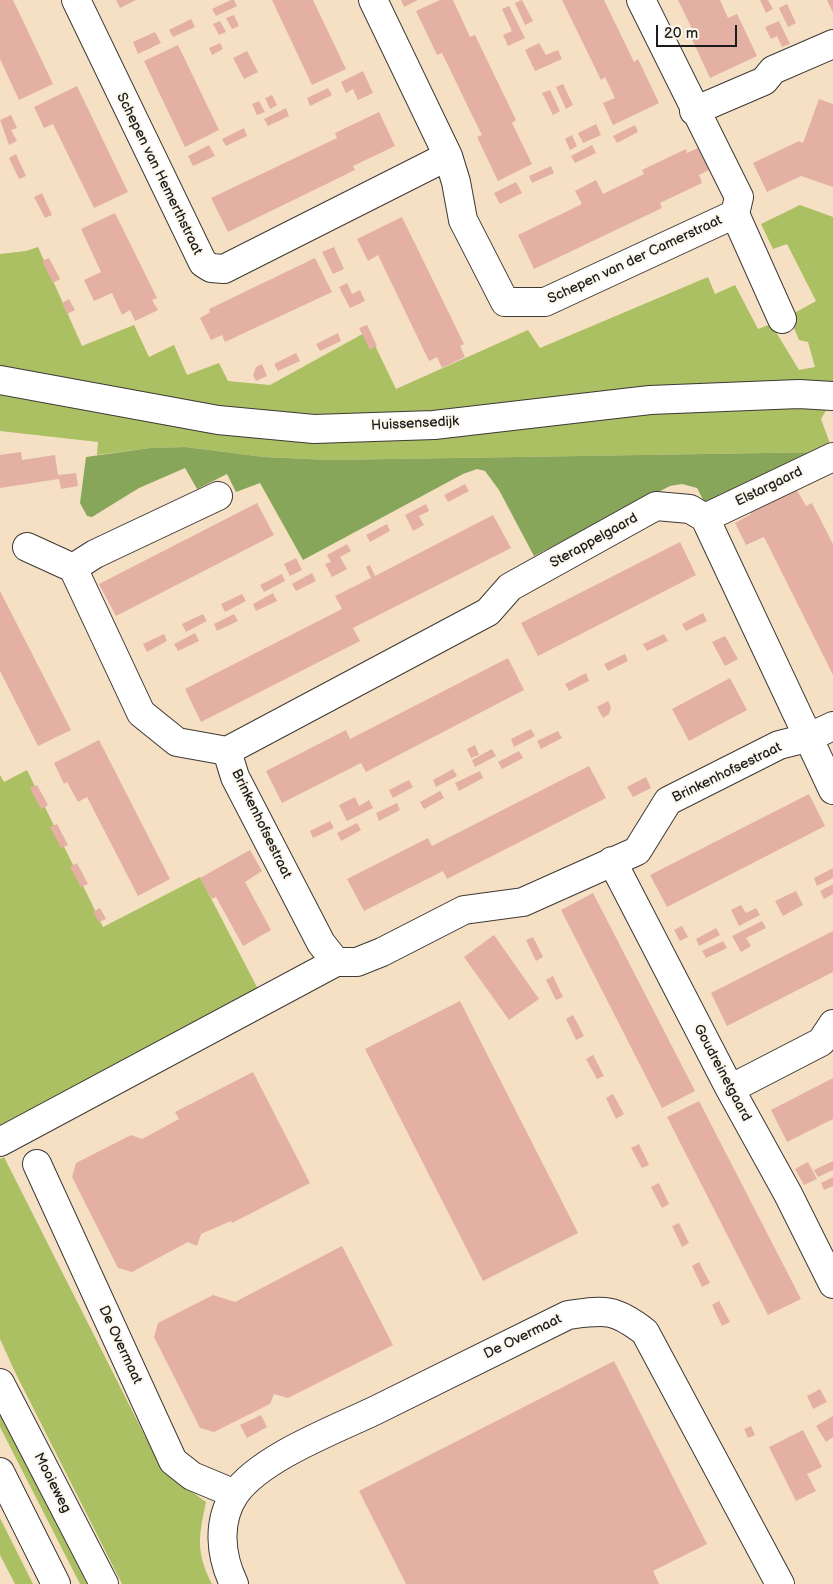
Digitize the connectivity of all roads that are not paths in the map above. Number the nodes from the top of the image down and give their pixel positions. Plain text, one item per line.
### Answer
1 (76, 0) edge
2 (373, 0) edge
3 (641, 0) edge
4 (833, 44) edge
5 (694, 111) junction
6 (448, 156) junction
7 (735, 214) junction
8 (782, 319) dead end
9 (0, 380) edge
10 (833, 396) edge
11 (833, 457) edge
12 (218, 496) dead end
13 (705, 518) junction
14 (27, 548) dead end
15 (73, 568) junction
16 (833, 726) edge
17 (807, 738) junction
18 (227, 751) junction
19 (833, 790) edge
20 (612, 861) junction
21 (336, 962) junction
22 (833, 1024) edge
23 (730, 1089) junction
24 (0, 1142) edge
25 (37, 1164) dead end
26 (833, 1284) edge
27 (0, 1383) edge
28 (0, 1472) edge
29 (235, 1494) junction
30 (56, 1584) edge
31 (104, 1584) edge
32 (234, 1584) edge
33 (780, 1584) edge

1 - 6 main road, Schepen van Hemerthstraat
2 - 6 main road, Schepen van der Camerstraat
3 - 5 main road, Schepen van der Camerstraat
4 - 5 main road
5 - 7 main road, Schepen van der Camerstraat
6 - 7 main road, Schepen van der Camerstraat
7 - 8 main road, Schepen van der Camerstraat
9 - 10 main road, Huissensedijk
11 - 13 main road, Elstargaard
12 - 15 main road
13 - 17 main road
13 - 18 main road, Sterappelgaard
14 - 15 main road
15 - 18 main road
16 - 17 main road
17 - 19 main road
17 - 20 main road, Brinkenhofsestraat
18 - 21 main road, Brinkenhofsestraat
20 - 21 main road, Brinkenhofsestraat
20 - 23 main road, Goudreinetgaard
21 - 24 main road, Brinkenhofsestraat
22 - 23 main road
23 - 26 main road, Goudreinetgaard
25 - 29 main road, De Overmaat
27 - 31 main road, Mooieweg
28 - 30 main road
29 - 32 main road, De Overmaat
29 - 33 main road, De Overmaat

